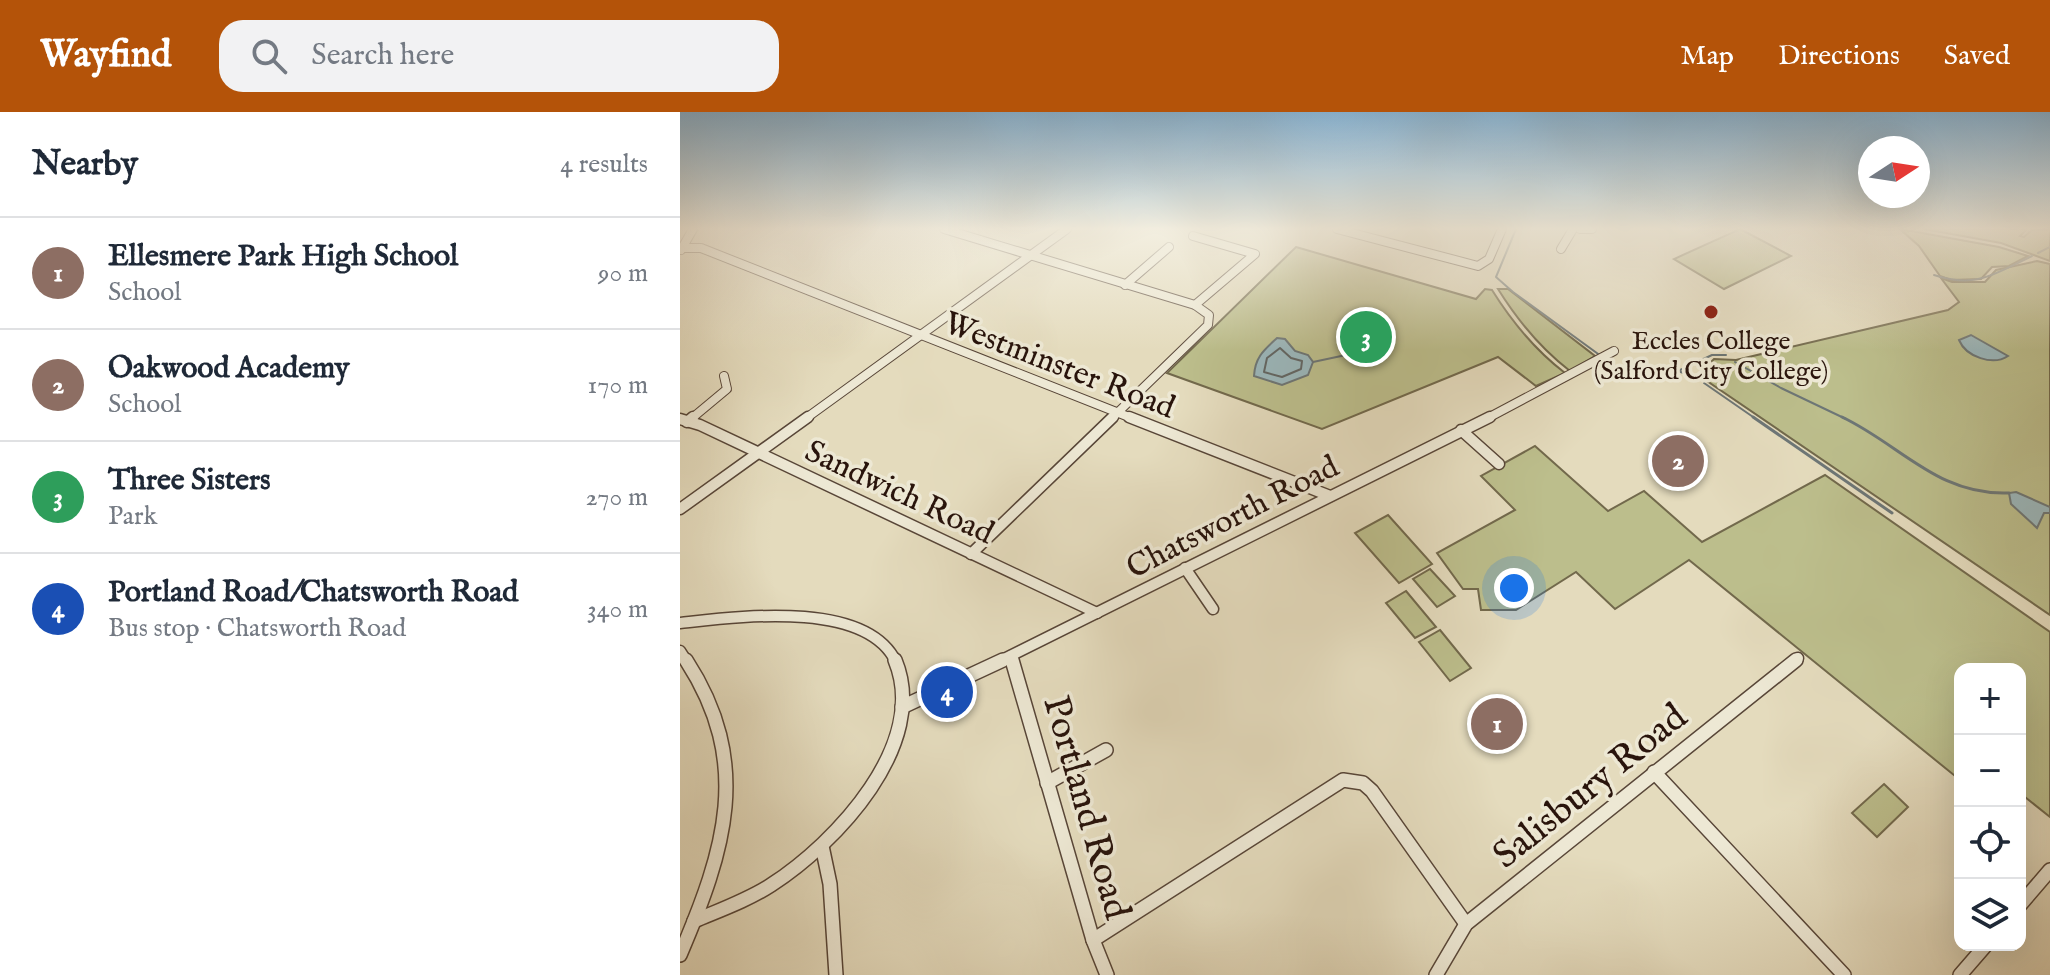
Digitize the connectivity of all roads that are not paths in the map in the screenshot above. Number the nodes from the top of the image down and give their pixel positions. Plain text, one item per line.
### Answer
1 (754, 269) edge
2 (1011, 269) edge
3 (1073, 269) edge
4 (1143, 269) edge
5 (1237, 269) edge
6 (1125, 285) junction
7 (1195, 305) junction
8 (919, 335) junction
9 (1611, 353) dead end
10 (724, 376) dead end
11 (1117, 411) junction
12 (684, 420) edge
13 (1461, 430) junction
14 (755, 452) junction
15 (1499, 464) dead end
16 (1330, 496) junction
17 (680, 509) edge
18 (971, 554) junction
19 (1185, 568) junction
20 (1213, 609) dead end
21 (1097, 613) junction
22 (680, 623) edge
23 (680, 651) edge
24 (1011, 656) junction
25 (1798, 658) dead end
26 (902, 707) junction
27 (1106, 750) dead end
28 (1654, 772) junction
29 (1047, 783) junction
30 (822, 846) junction
31 (2050, 870) edge
32 (2026, 898) edge
33 (694, 921) junction
34 (1466, 924) junction
35 (1093, 940) junction
36 (1981, 951) edge
37 (680, 955) edge
38 (836, 975) edge
39 (1107, 975) edge
40 (1436, 975) edge
41 (1844, 975) edge
42 (1960, 975) edge

1 - 8 street, Westminster Road
2 - 8 street
3 - 6 street
4 - 6 street
5 - 7 street
6 - 7 street
7 - 11 street
8 - 11 street, Westminster Road
8 - 14 street
9 - 13 street, Chatsworth Road
10 - 12 street
11 - 16 street, Westminster Road
11 - 18 street
12 - 14 street, Sandwich Road
13 - 15 street
13 - 16 street, Chatsworth Road
14 - 17 street
14 - 18 street, Sandwich Road
16 - 19 street, Chatsworth Road
18 - 21 street, Sandwich Road
19 - 20 street
19 - 21 street, Chatsworth Road
21 - 24 street, Chatsworth Road
22 - 26 street
23 - 33 street
24 - 26 street, Chatsworth Road
24 - 29 street, Portland Road
25 - 28 street, Salisbury Road
26 - 30 street
27 - 29 street
28 - 34 street, Salisbury Road
28 - 41 street
29 - 35 street, Portland Road
30 - 33 street
30 - 38 street
31 - 32 street
33 - 37 street
34 - 35 street
34 - 40 street, Salisbury Road
35 - 39 street, Portland Road
36 - 42 street

